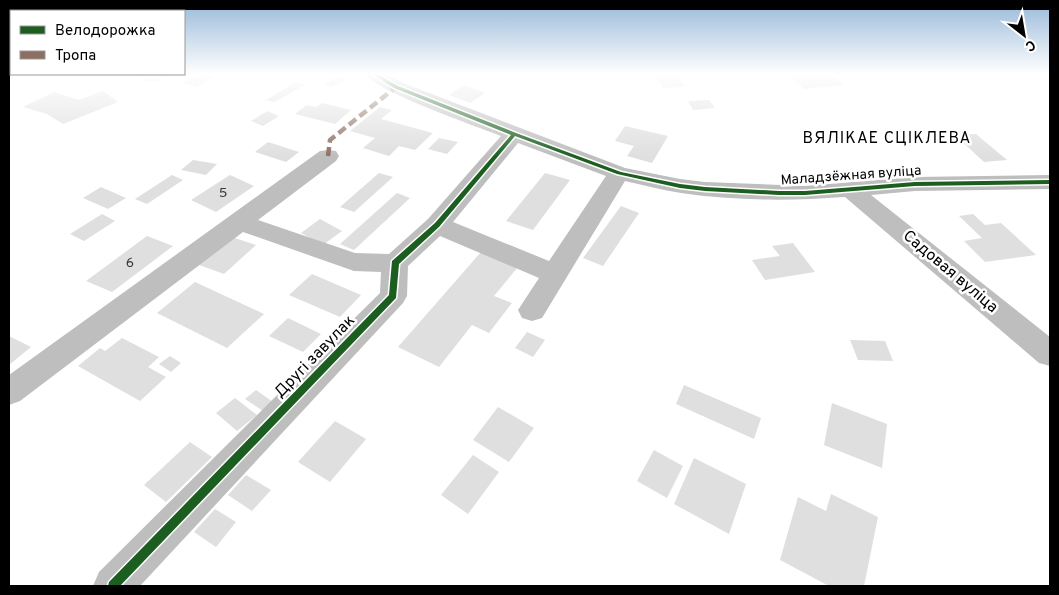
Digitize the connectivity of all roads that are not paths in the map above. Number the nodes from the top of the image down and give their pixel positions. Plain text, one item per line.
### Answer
1 (431, 102) edge
2 (514, 134) junction
3 (328, 156) dead end
4 (620, 173) junction
5 (1050, 182) edge
6 (850, 189) junction
7 (240, 222) junction
8 (437, 225) junction
9 (396, 263) junction
10 (553, 273) junction
11 (532, 310) dead end
12 (1050, 354) edge
13 (9, 392) edge
14 (113, 586) edge

1 - 2 street, Маладзёжная вуліца
2 - 4 street, Маладзёжная вуліца
2 - 8 street
3 - 7 street
4 - 6 street, Маладзёжная вуліца
4 - 10 street
5 - 6 street, Маладзёжная вуліца
6 - 12 street, Садовая вуліца
7 - 9 street
7 - 13 street
8 - 9 street
8 - 10 street
9 - 14 street, Другі завулак
10 - 11 street

